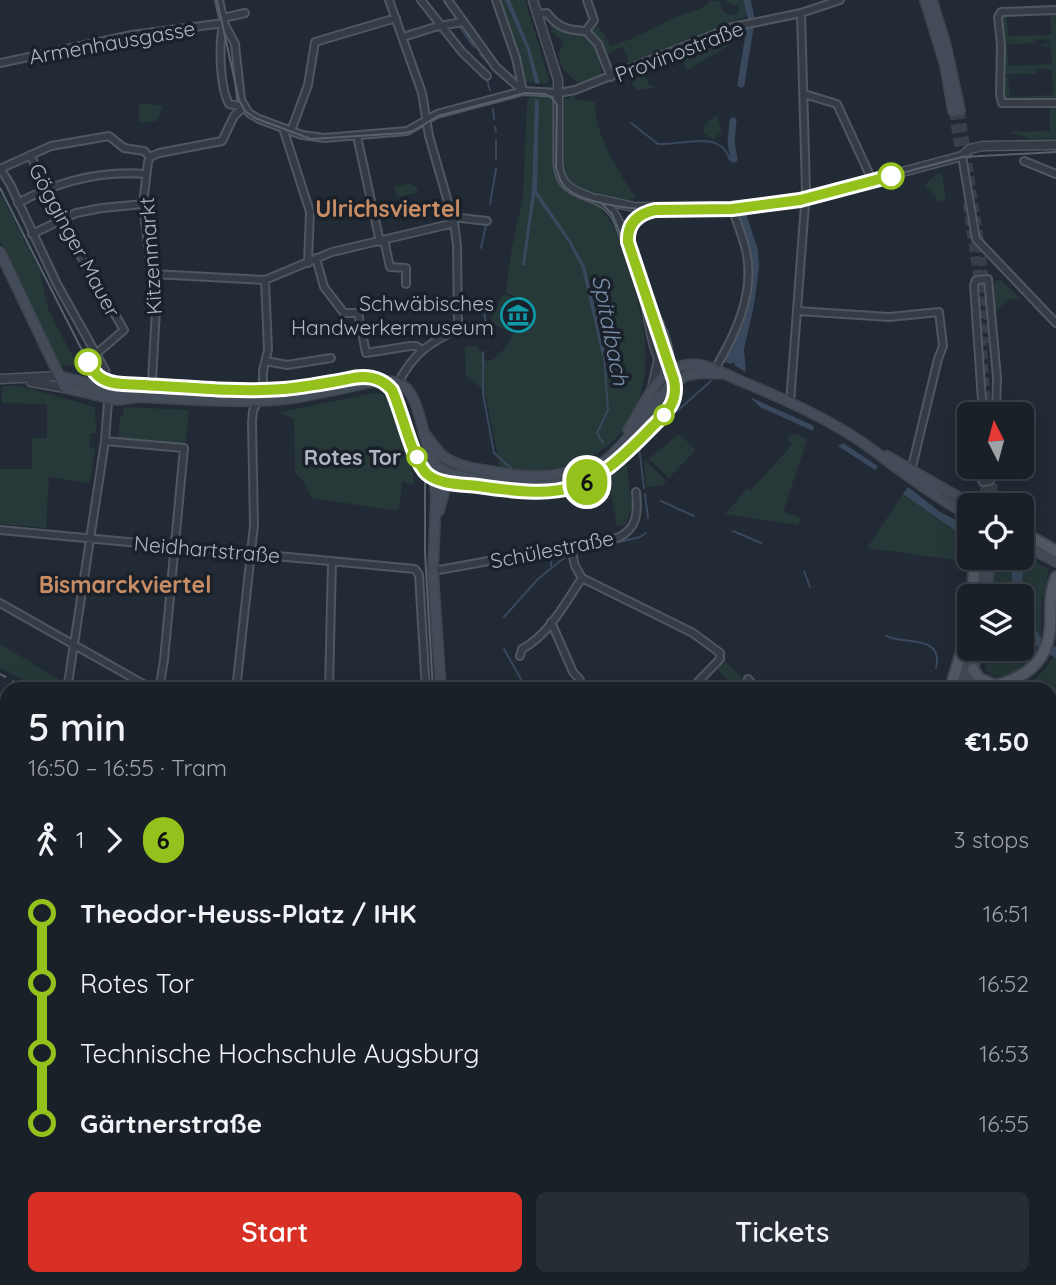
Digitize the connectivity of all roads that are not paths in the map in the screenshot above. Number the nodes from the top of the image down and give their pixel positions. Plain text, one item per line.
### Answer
1 (219, 0) edge
2 (389, 0) edge
3 (421, 0) edge
4 (448, 0) edge
5 (496, 0) edge
6 (533, 0) edge
7 (587, 0) edge
8 (840, 0) edge
9 (925, 0) edge
10 (932, 0) edge
11 (1056, 10) edge
12 (245, 13) dead end
13 (801, 13) junction
14 (537, 14) junction
15 (396, 18) junction
16 (224, 21) junction
17 (462, 22) junction
18 (440, 26) junction
19 (586, 31) junction
20 (403, 37) junction
21 (0, 63) edge
22 (487, 76) dead end
23 (611, 77) junction
24 (523, 91) junction
25 (559, 93) junction
26 (804, 94) junction
27 (1056, 103) edge
28 (244, 107) junction
29 (427, 120) junction
30 (287, 130) junction
31 (357, 136) junction
32 (1056, 145) edge
33 (30, 155) junction
34 (962, 156) junction
35 (150, 157) junction
36 (1024, 161) dead end
37 (0, 168) edge
38 (146, 174) junction
39 (1056, 174) edge
40 (872, 180) junction
41 (47, 188) junction
42 (805, 198) junction
43 (598, 199) junction
44 (18, 203) junction
45 (143, 204) junction
46 (658, 207) junction
47 (732, 208) junction
48 (63, 218) junction
49 (453, 220) junction
50 (487, 221) dead end
51 (32, 234) junction
52 (382, 241) junction
53 (627, 247) junction
54 (0, 251) edge
55 (316, 258) junction
56 (307, 263) junction
57 (1002, 269) junction
58 (152, 274) junction
59 (988, 279) junction
60 (265, 280) junction
61 (406, 284) dead end
62 (645, 302) junction
63 (798, 311) junction
64 (1055, 321) edge
65 (421, 349) junction
66 (668, 353) junction
67 (96, 354) junction
68 (331, 358) dead end
69 (659, 358) junction
70 (266, 361) junction
71 (680, 366) junction
72 (715, 369) junction
73 (669, 374) junction
74 (726, 374) junction
75 (60, 376) junction
76 (681, 377) junction
77 (0, 379) edge
78 (18, 379) junction
79 (398, 383) junction
80 (65, 388) junction
81 (996, 389) junction
82 (983, 390) junction
83 (651, 391) junction
84 (662, 392) junction
85 (108, 394) junction
86 (151, 398) junction
87 (257, 401) junction
88 (983, 402) edge
89 (996, 402) edge
90 (790, 403) junction
91 (425, 433) junction
92 (105, 441) junction
93 (873, 450) junction
94 (442, 455) junction
95 (432, 461) junction
96 (462, 465) junction
97 (911, 471) junction
98 (445, 473) junction
99 (436, 488) junction
100 (636, 492) dead end
101 (957, 497) edge
102 (957, 508) edge
103 (434, 525) junction
104 (0, 530) edge
105 (90, 538) junction
106 (1034, 539) edge
107 (176, 547) junction
108 (571, 548) junction
109 (1034, 550) edge
110 (1056, 551) edge
111 (252, 554) junction
112 (332, 561) junction
113 (1056, 562) edge
114 (433, 571) junction
115 (1056, 577) edge
116 (582, 578) junction
117 (0, 603) edge
118 (551, 622) junction
119 (74, 645) junction
120 (521, 653) dead end
121 (959, 661) edge
122 (969, 661) edge
123 (975, 661) edge
124 (973, 669) junction
125 (748, 679) dead end
126 (579, 680) dead end
127 (68, 682) edge
128 (141, 682) edge
129 (161, 682) edge
130 (237, 682) edge
131 (329, 682) edge
132 (426, 682) edge
133 (440, 682) edge
134 (698, 682) edge
135 (751, 682) edge
136 (952, 682) edge
137 (965, 682) edge
138 (966, 682) edge
139 (990, 682) edge
140 (1003, 682) edge

1 - 16 street
2 - 15 street
3 - 18 street
4 - 17 street
5 - 24 street
6 - 14 street
7 - 19 street
8 - 13 street, Provinostraße
9 - 10 main road
11 - 27 street
12 - 16 street, Armenhausgasse
13 - 23 street, Provinostraße
13 - 26 street
14 - 19 street
14 - 25 street
15 - 20 street
15 - 30 street
16 - 21 street, Armenhausgasse
16 - 28 street
16 - 28 street, Provinostraße
17 - 18 street
17 - 24 street
18 - 20 street
18 - 22 street
19 - 23 street
20 - 29 street
23 - 25 street, Provinostraße
24 - 25 street, Provinostraße
24 - 29 street, Provinostraße
25 - 43 street
26 - 40 street
26 - 42 street
28 - 30 street, Provinostraße
28 - 35 street
29 - 31 street, Provinostraße
29 - 49 street
30 - 31 street, Provinostraße
30 - 56 street
31 - 52 street
32 - 34 street
33 - 35 street
33 - 37 street
33 - 41 street, Gögginger Mauer
34 - 40 street
34 - 57 street
35 - 38 street, Kitzenmarkt
36 - 39 street
37 - 44 street
38 - 41 street
38 - 45 street, Kitzenmarkt
40 - 42 street
41 - 44 street
41 - 48 street, Gögginger Mauer
42 - 47 street
42 - 63 street
43 - 46 street
43 - 53 street
44 - 51 street
45 - 48 street
45 - 58 street, Kitzenmarkt
46 - 47 street
46 - 53 street
47 - 72 street
48 - 51 street
48 - 67 street, Gögginger Mauer
49 - 50 street
49 - 52 street
49 - 65 street
51 - 67 street
52 - 55 street
52 - 61 street
53 - 62 street
54 - 75 main road
55 - 56 street
55 - 65 street
56 - 60 street
57 - 59 street
57 - 64 street
58 - 60 street
58 - 86 street, Kitzenmarkt
59 - 81 street
59 - 82 street
60 - 70 street
62 - 66 street
62 - 69 street
63 - 90 street
63 - 97 street
65 - 79 street
66 - 71 street
66 - 73 street
67 - 85 street
68 - 70 street
69 - 73 street
69 - 83 street
70 - 87 street
71 - 72 main road
71 - 73 main road
72 - 74 main road
73 - 76 street
73 - 83 main road
73 - 84 street
74 - 76 main road
74 - 90 main road
75 - 78 street
75 - 80 main road
75 - 85 main road
76 - 84 main road
77 - 78 street
78 - 80 street
79 - 87 main road
79 - 91 main road
80 - 85 main road
81 - 82 street
81 - 89 street
82 - 88 street
83 - 96 main road
84 - 98 main road
85 - 86 main road
85 - 92 street
86 - 87 main road
87 - 111 street
90 - 93 main road
91 - 94 main road
91 - 95 main road
92 - 105 street
92 - 107 street
93 - 97 main road
93 - 102 main road
94 - 96 main road
94 - 98 main road
95 - 98 main road
95 - 99 main road
96 - 98 main road
97 - 101 main road
98 - 99 main road
98 - 103 main road
99 - 103 main road
100 - 108 street, Schülestraße
103 - 114 main road
104 - 105 street, Neidhartstraße
105 - 107 street, Neidhartstraße
105 - 119 street
106 - 110 main road
107 - 111 street, Neidhartstraße
107 - 129 street
108 - 114 street, Schülestraße
108 - 116 street
109 - 113 main road
111 - 112 street, Neidhartstraße
111 - 130 street
112 - 131 street
112 - 132 street, Neidhartstraße
114 - 133 main road
115 - 140 main road
116 - 118 street
116 - 134 street
117 - 119 street
118 - 120 street
118 - 126 street
119 - 127 street
119 - 128 street
121 - 136 main road
122 - 137 main road
123 - 124 main road
124 - 138 main road
124 - 139 main road
125 - 135 street

